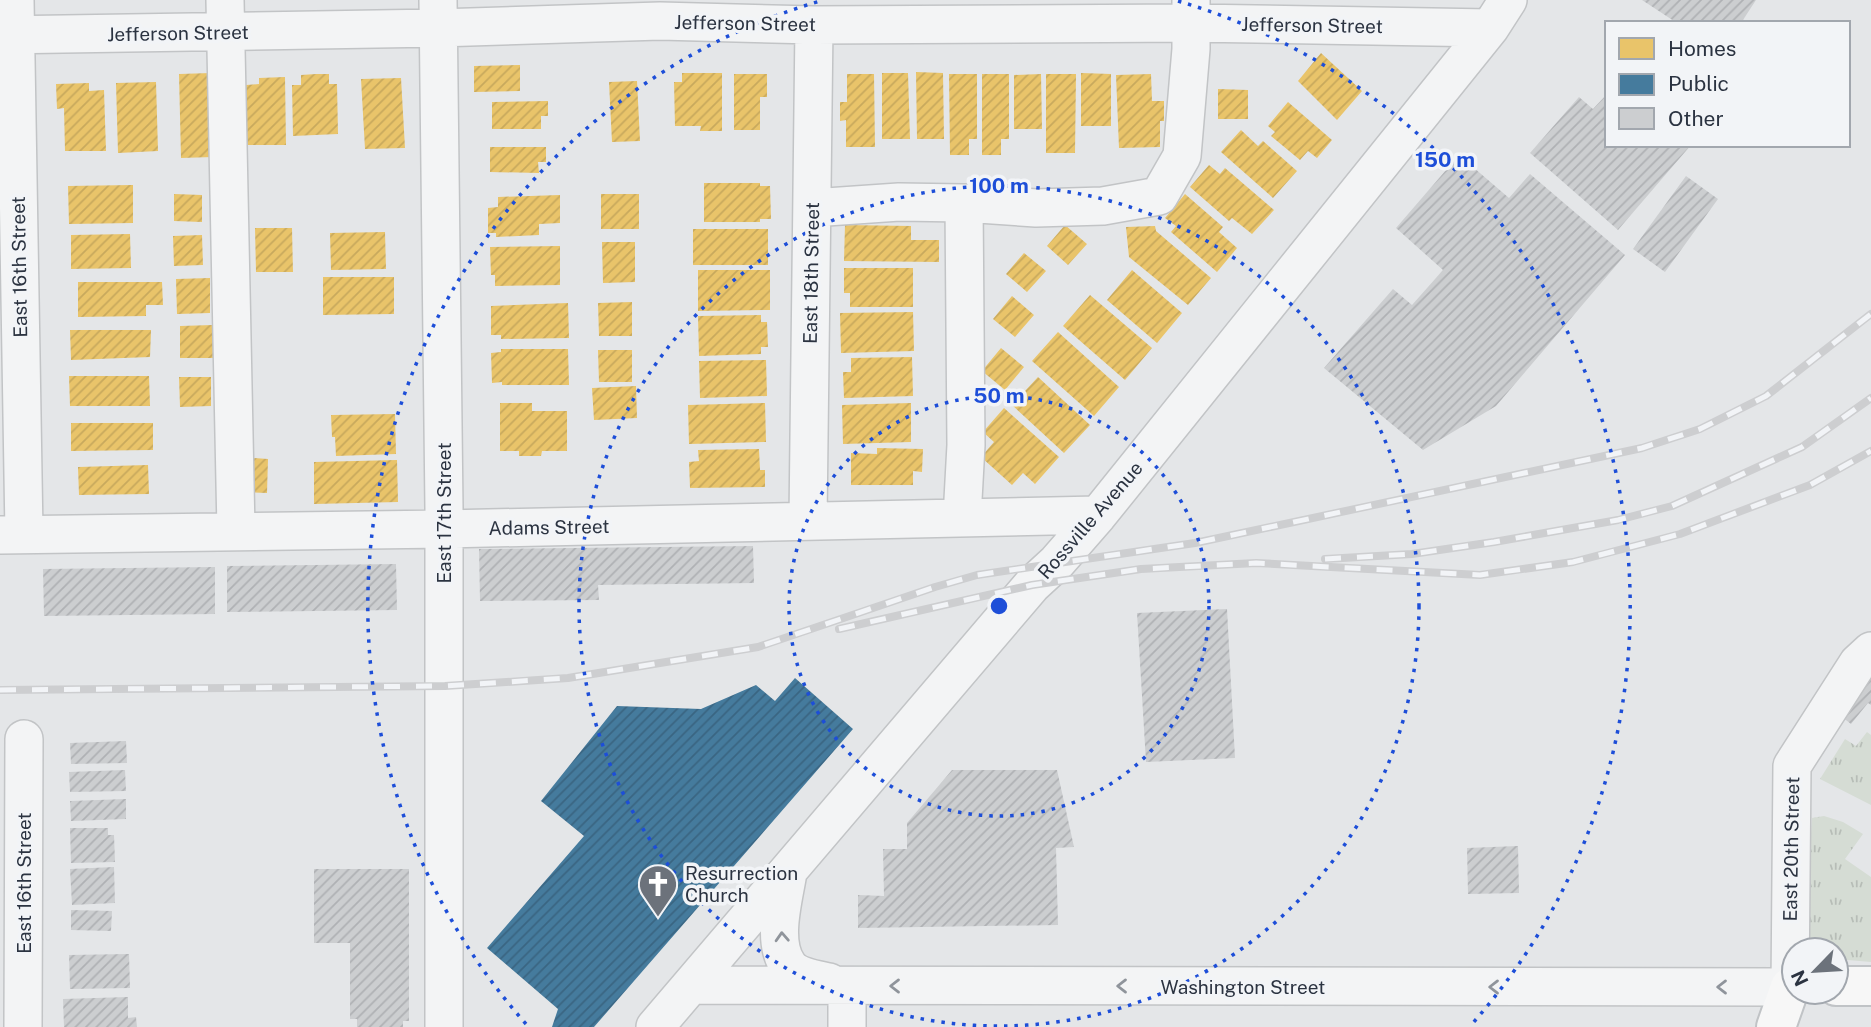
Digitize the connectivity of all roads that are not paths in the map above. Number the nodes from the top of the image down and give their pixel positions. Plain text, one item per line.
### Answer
1 (660, 10) edge
2 (1192, 11) edge
3 (972, 12) edge
4 (438, 14) edge
5 (1499, 14) edge
6 (225, 16) edge
7 (10, 23) edge
8 (814, 25) junction
9 (964, 203) junction
10 (812, 208) junction
11 (1098, 515) junction
12 (962, 518) junction
13 (808, 521) junction
14 (444, 529) junction
15 (236, 531) junction
16 (12, 535) edge
17 (1871, 651) edge
18 (24, 739) dead end
19 (788, 872) junction
20 (1792, 936) edge
21 (692, 985) junction
22 (847, 986) junction
23 (1850, 986) edge
24 (1871, 986) edge
25 (1780, 987) edge
26 (1784, 1006) edge
27 (1796, 1006) edge
28 (23, 1027) edge
29 (444, 1027) edge
30 (655, 1027) edge
31 (847, 1027) edge
32 (1776, 1027) edge
33 (1801, 1027) edge

1 - 4 street, Jefferson Street
1 - 8 street, Jefferson Street
2 - 3 street, Jefferson Street
2 - 5 street, Jefferson Street
2 - 9 street
3 - 8 street, Jefferson Street
4 - 6 street, Jefferson Street
4 - 14 street, East 17th Street
5 - 11 street, Rossville Avenue
6 - 7 street, Jefferson Street
6 - 15 street
7 - 16 street, East 16th Street
8 - 10 street, East 18th Street
9 - 10 street
9 - 12 street
10 - 13 street, East 18th Street
11 - 12 street, Adams Street
11 - 19 street, Rossville Avenue
12 - 13 street, Adams Street
13 - 14 street, Adams Street
14 - 15 street, Adams Street
14 - 29 street, East 17th Street
15 - 16 street, Adams Street
17 - 20 street, East 20th Street
18 - 28 street, East 16th Street
19 - 21 street, Rossville Avenue
22 -> 19 street
21 - 22 street, Washington Street
21 - 30 street, Rossville Avenue
25 -> 22 street, Washington Street
22 - 31 street
23 - 24 main road
26 - 32 main road, East 20th Street
27 - 33 main road

